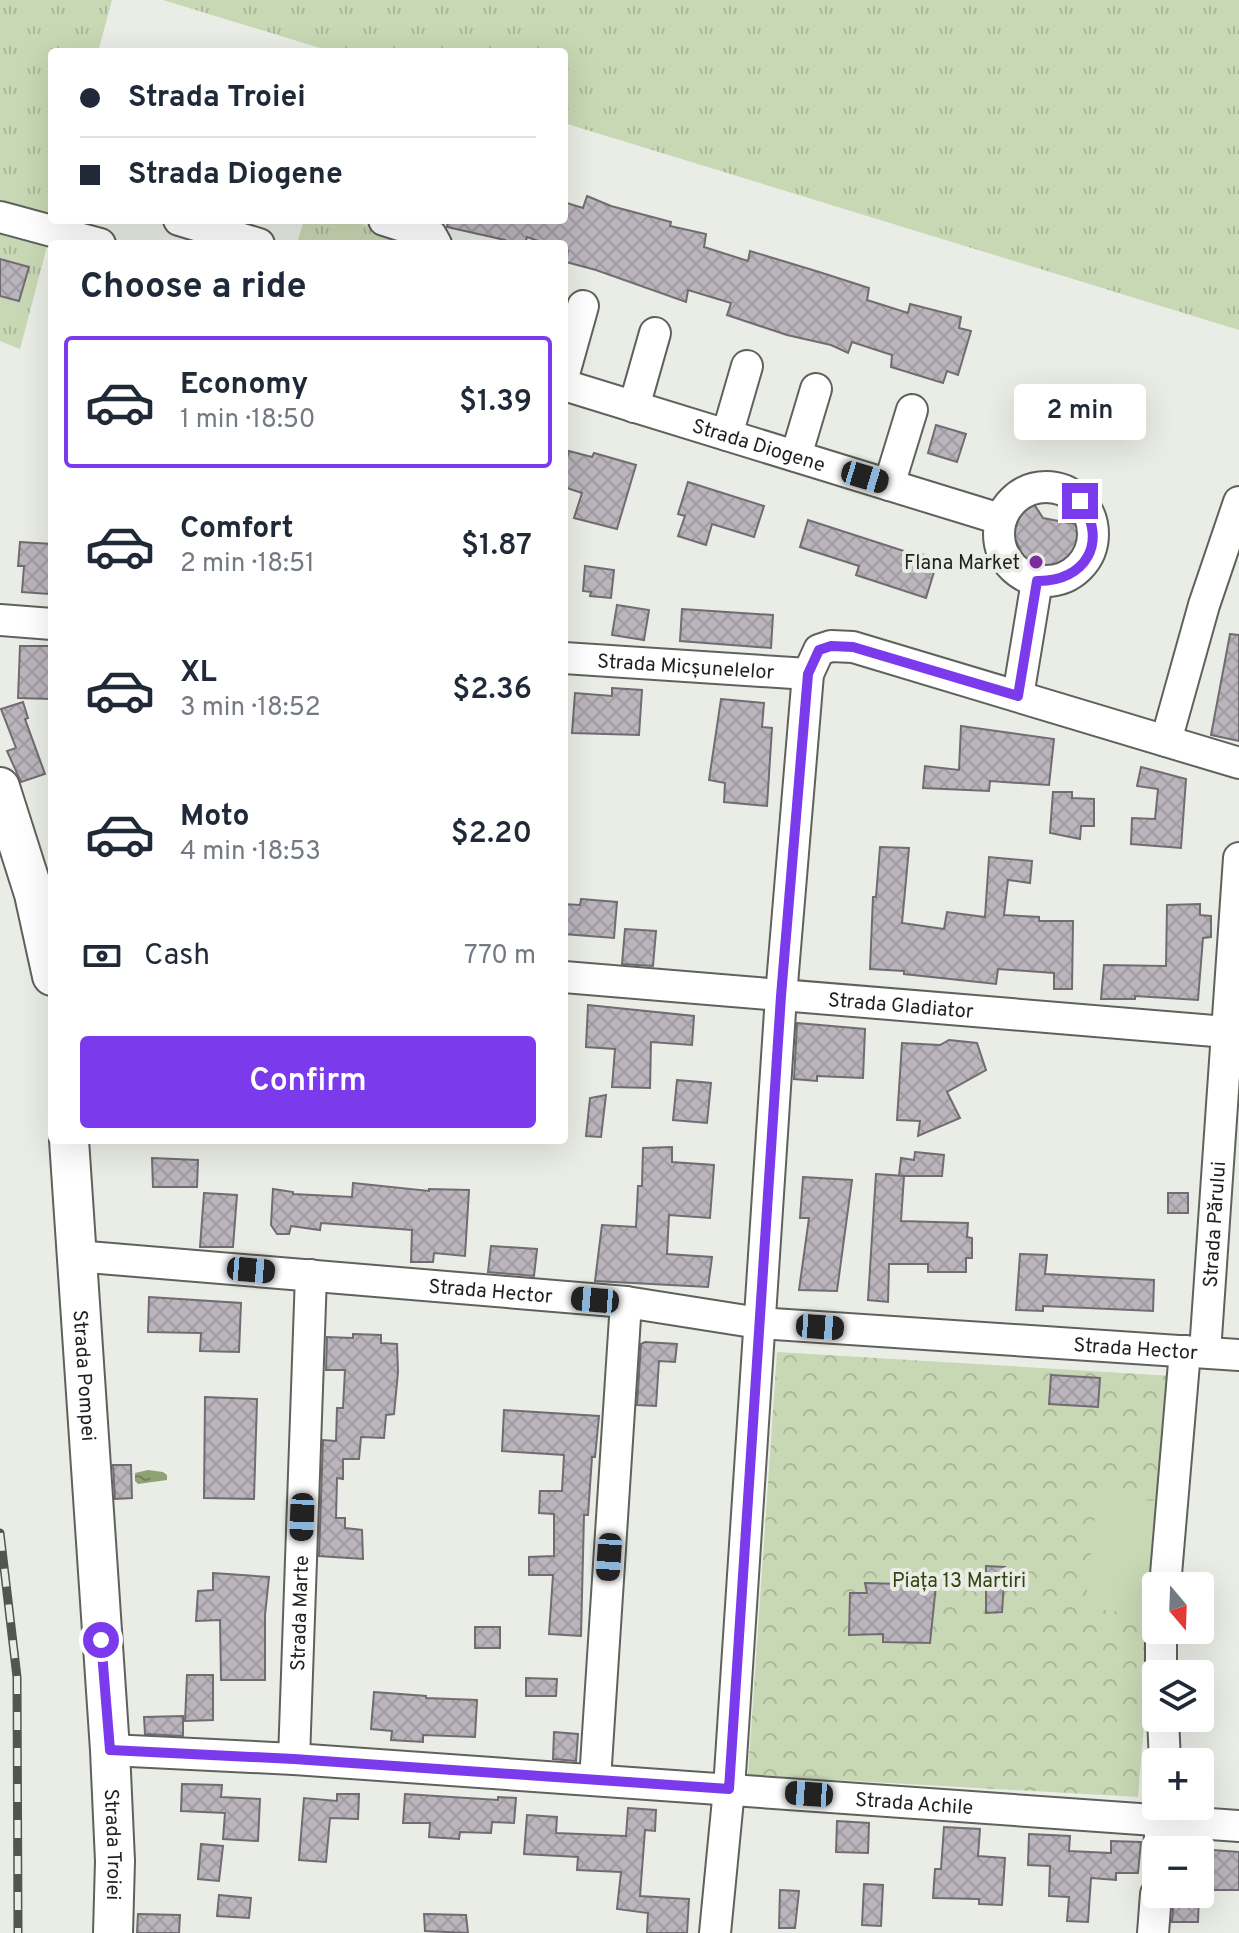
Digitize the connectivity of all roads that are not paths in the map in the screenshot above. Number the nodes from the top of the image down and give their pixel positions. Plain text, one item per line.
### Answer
1 (0, 217) edge
2 (192, 224) edge
3 (397, 224) edge
4 (85, 240) edge
5 (243, 240) edge
6 (434, 240) edge
7 (583, 306) dead end
8 (655, 333) dead end
9 (568, 360) edge
10 (747, 366) dead end
11 (568, 386) edge
12 (816, 389) dead end
13 (634, 407) junction
14 (912, 410) dead end
15 (727, 435) junction
16 (796, 456) junction
17 (889, 485) junction
18 (1239, 502) edge
19 (1000, 519) junction
20 (1037, 581) junction
21 (0, 620) edge
22 (48, 624) edge
23 (568, 658) edge
24 (808, 674) junction
25 (1018, 696) junction
26 (1166, 741) junction
27 (1239, 763) edge
28 (0, 787) edge
29 (1239, 858) edge
30 (48, 945) edge
31 (568, 977) edge
32 (781, 996) junction
33 (1233, 1032) edge
34 (69, 1144) edge
35 (76, 1256) junction
36 (311, 1275) junction
37 (626, 1302) junction
38 (759, 1323) junction
39 (1195, 1352) junction
40 (1239, 1355) edge
41 (1167, 1572) edge
42 (99, 1612) joint
43 (110, 1750) junction
44 (294, 1759) junction
45 (595, 1780) junction
46 (729, 1789) junction
47 (1142, 1811) edge
48 (1206, 1820) edge
49 (1239, 1826) edge
50 (1155, 1908) edge
51 (113, 1933) edge
52 (715, 1933) edge
53 (1153, 1933) edge

1 - 4 street
2 - 5 street
3 - 6 street
7 - 9 street
8 - 13 street
10 - 15 street
11 - 13 street, Strada Diogene
12 - 16 street
13 - 15 street, Strada Diogene
14 - 17 street
15 - 16 street, Strada Diogene
16 - 17 street, Strada Diogene
17 - 19 street, Strada Diogene
18 - 26 street
19 - 20 street
19 - 20 street
20 - 25 street
21 - 22 street
23 - 24 street, Strada Micșunelelor
24 - 25 street
24 - 32 street
25 - 26 street
26 - 27 street
28 - 30 main road
29 - 33 street, Strada Părului
31 - 32 street, Strada Gladiator
32 - 33 street, Strada Gladiator
32 - 38 street
33 - 39 street, Strada Părului
34 - 35 main road, Strada Pompei
35 - 36 street, Strada Hector
35 - 42 main road, Strada Pompei
36 - 37 street, Strada Hector
36 - 44 street, Strada Marte
37 - 38 street, Strada Hector
37 - 45 street
38 - 39 street, Strada Hector
38 - 46 street
39 - 40 street, Strada Hector
39 - 41 street
42 - 43 main road, Strada Troiei
43 - 44 street, Strada Achile
43 - 51 main road, Strada Troiei
44 - 45 street, Strada Achile
45 - 46 street, Strada Achile
46 - 47 street, Strada Achile
46 - 52 street
48 - 49 street, Strada Achile
50 - 53 street

